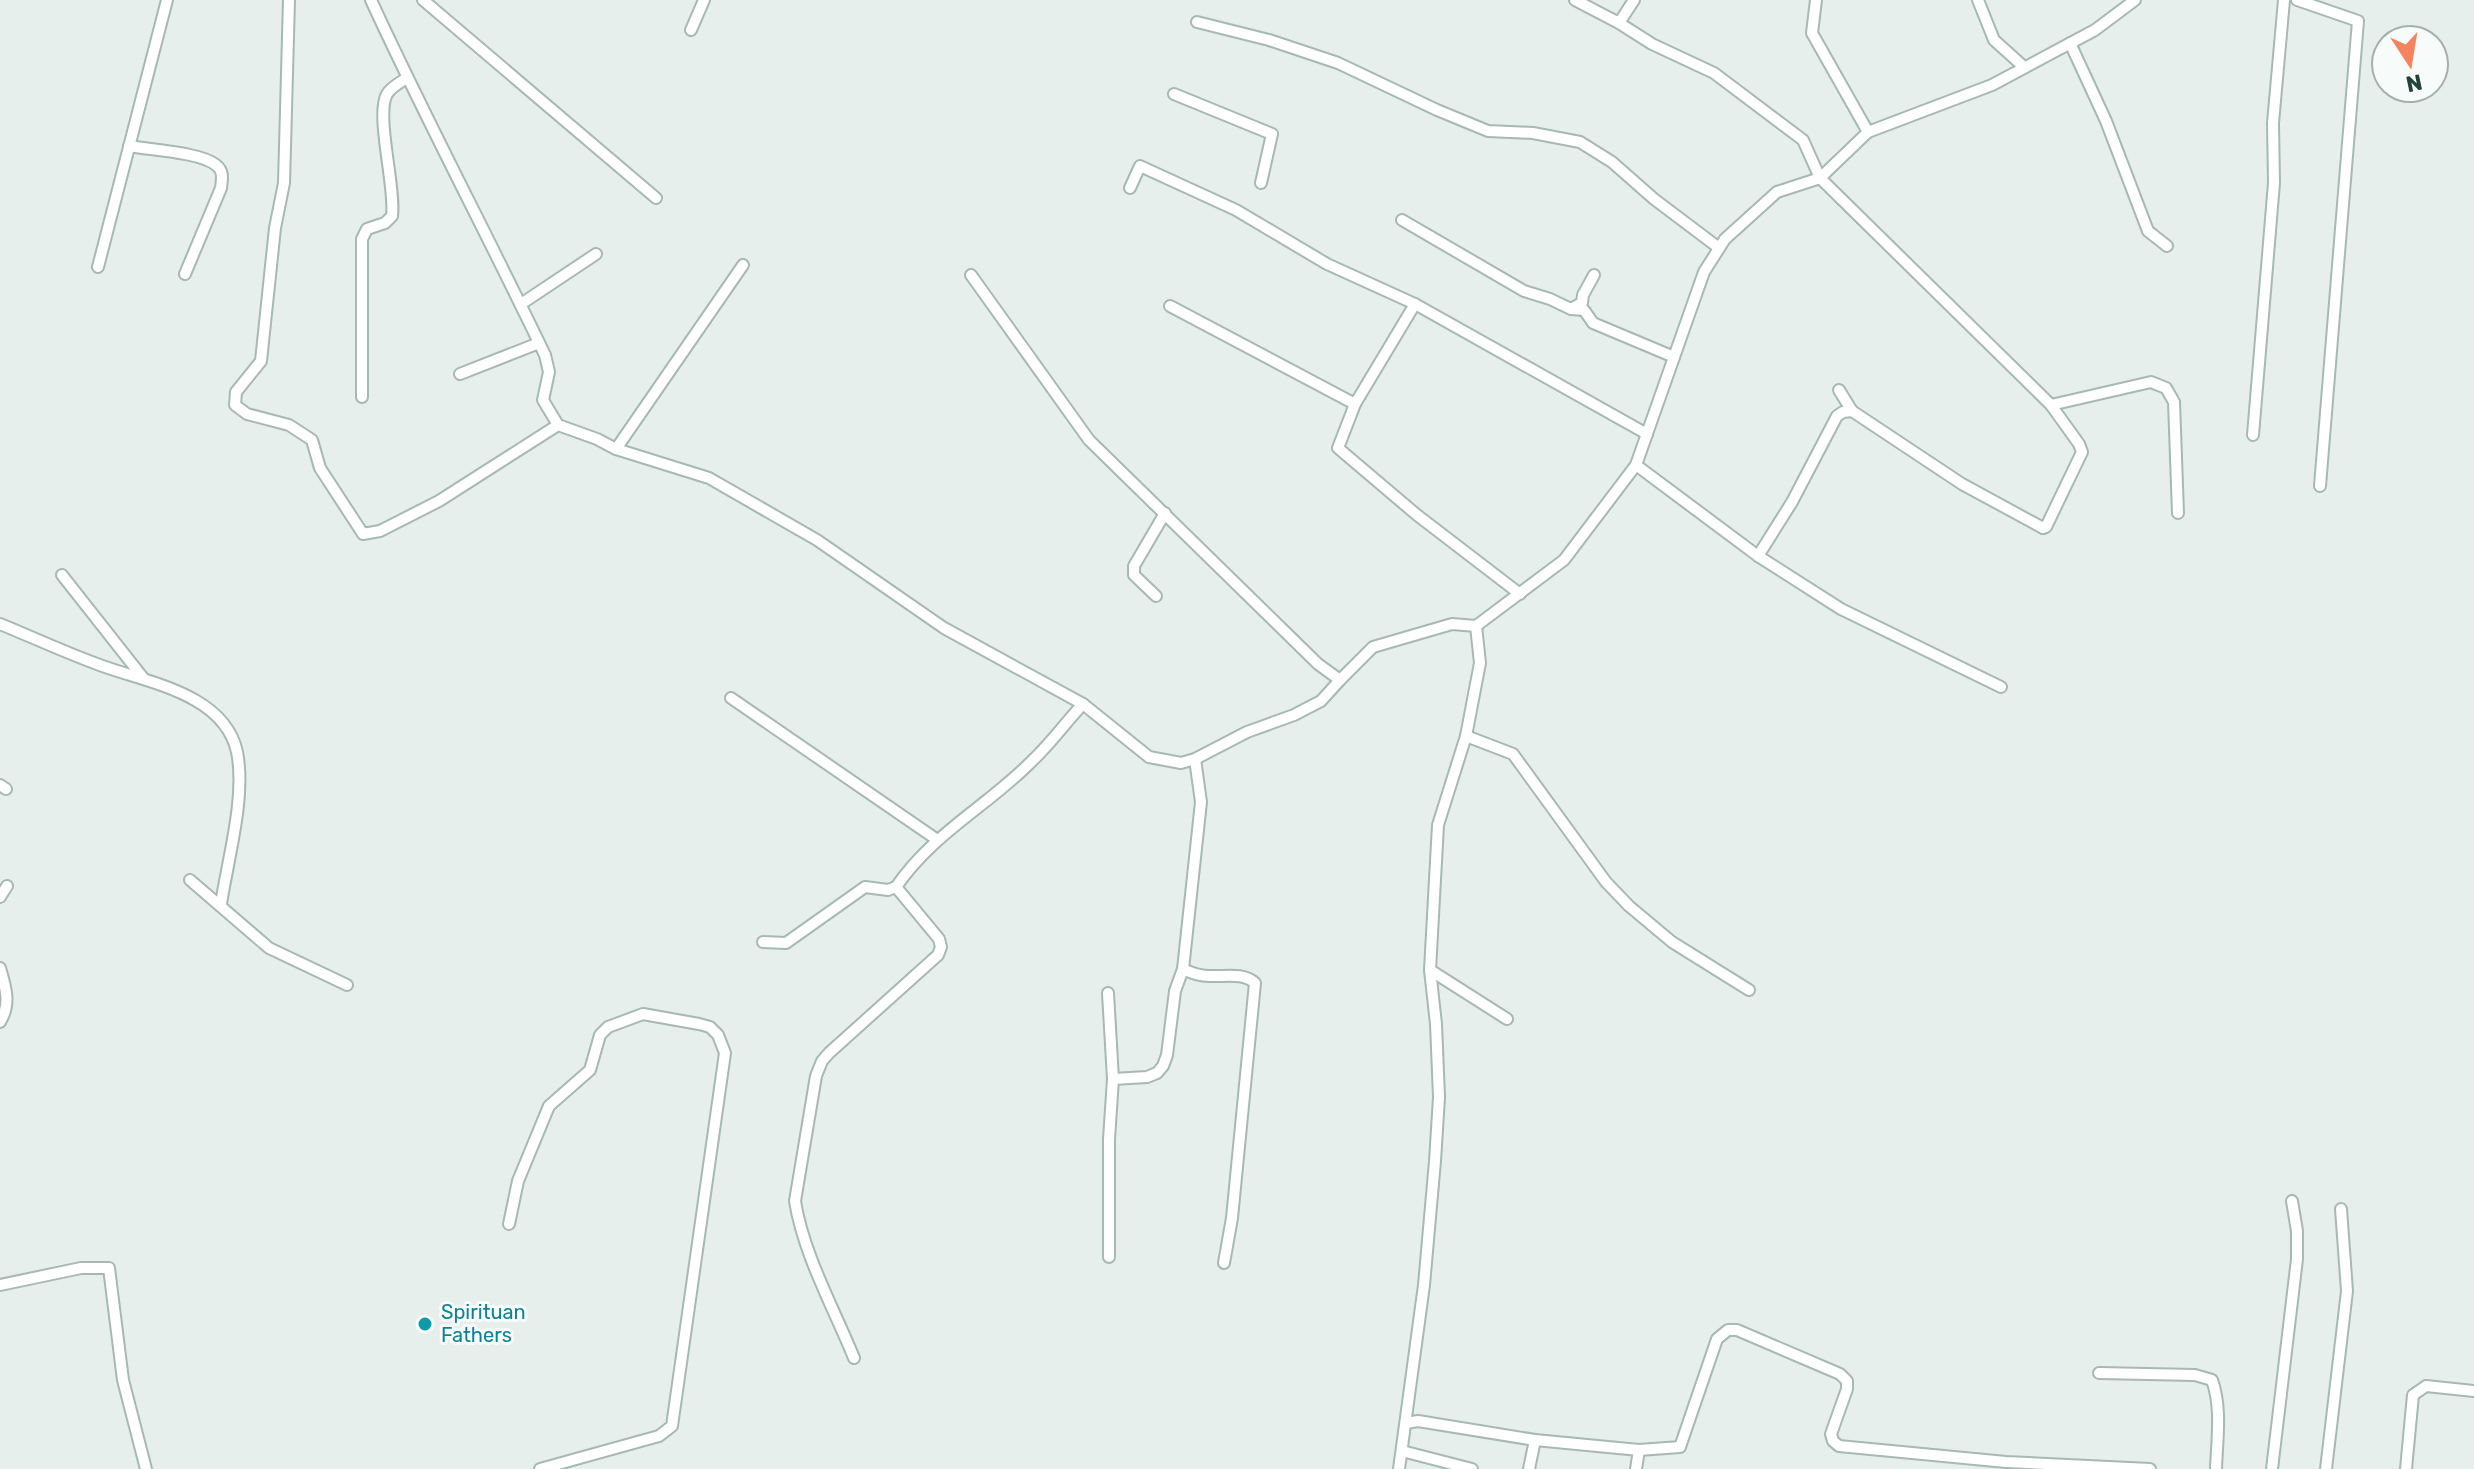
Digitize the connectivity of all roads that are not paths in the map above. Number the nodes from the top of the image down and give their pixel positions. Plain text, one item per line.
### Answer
1 (167, 0) edge
2 (289, 0) edge
3 (371, 0) edge
4 (423, 0) edge
5 (704, 0) edge
6 (1575, 0) edge
7 (1634, 0) edge
8 (1816, 0) edge
9 (1978, 0) edge
10 (2135, 0) edge
11 (2284, 0) edge
12 (2297, 0) edge
13 (1197, 22) dead end
14 (1619, 23) junction
15 (691, 30) dead end
16 (2070, 43) junction
17 (2024, 67) junction
18 (407, 78) junction
19 (1174, 94) dead end
20 (1868, 132) junction
21 (129, 146) junction
22 (1820, 178) junction
23 (1261, 183) dead end
24 (1130, 188) dead end
25 (656, 198) dead end
26 (1402, 220) dead end
27 (2167, 246) dead end
28 (1719, 248) junction
29 (596, 254) dead end
30 (743, 265) dead end
31 (98, 267) dead end
32 (185, 274) dead end
33 (971, 275) dead end
34 (1594, 275) dead end
35 (521, 304) junction
36 (1415, 304) junction
37 (1170, 306) dead end
38 (1571, 309) junction
39 (539, 343) junction
40 (1674, 357) junction
41 (460, 374) dead end
42 (1839, 390) dead end
43 (362, 397) dead end
44 (1355, 404) junction
45 (2051, 405) junction
46 (1852, 411) junction
47 (558, 425) junction
48 (1647, 434) junction
49 (2253, 435) dead end
50 (616, 449) junction
51 (1636, 465) junction
52 (2320, 486) dead end
53 (1165, 513) junction
54 (2178, 513) dead end
55 (1758, 556) junction
56 (62, 575) dead end
57 (1520, 594) junction
58 (1156, 596) dead end
59 (0, 624) edge
60 (1476, 626) junction
61 (145, 680) junction
62 (1340, 680) junction
63 (2001, 687) dead end
64 (731, 698) dead end
65 (1083, 704) junction
66 (1466, 736) junction
67 (1195, 759) junction
68 (936, 839) junction
69 (190, 880) dead end
70 (7, 886) dead end
71 (896, 887) junction
72 (0, 897) edge
73 (221, 904) junction
74 (763, 942) dead end
75 (0, 968) edge
76 (1183, 969) junction
77 (1430, 970) junction
78 (347, 985) dead end
79 (1749, 990) dead end
80 (1108, 993) dead end
81 (1507, 1019) dead end
82 (0, 1022) edge
83 (1113, 1079) junction
84 (2292, 1201) dead end
85 (2341, 1209) dead end
86 (509, 1224) dead end
87 (1109, 1257) dead end
88 (1224, 1263) dead end
89 (0, 1285) edge
90 (854, 1358) dead end
91 (2099, 1373) dead end
92 (2474, 1391) edge
93 (1406, 1423) junction
94 (1535, 1440) junction
95 (1639, 1450) junction
96 (1402, 1451) junction
97 (146, 1469) edge
98 (540, 1469) edge
99 (1399, 1469) edge
100 (1472, 1469) edge
101 (1529, 1469) edge
102 (1636, 1469) edge
103 (2150, 1469) edge
104 (2216, 1469) edge
105 (2272, 1469) edge
106 (2326, 1469) edge
107 (2406, 1469) edge

1 - 21 street
2 - 47 street
3 - 18 street
4 - 25 street
5 - 15 street
6 - 14 street
7 - 14 street
8 - 20 street
9 - 17 street
10 - 16 street
11 - 49 street
12 - 52 street
13 - 28 street
14 - 22 street
16 - 17 street
16 - 27 street
17 - 20 street
18 - 35 street
18 - 43 street
19 - 23 street
20 - 22 street
21 - 31 street
21 - 32 street
22 - 28 street
22 - 45 street
24 - 36 street
26 - 38 street
28 - 40 street
29 - 35 street
30 - 50 street
33 - 53 street
34 - 38 street
35 - 39 street
36 - 44 street
36 - 48 street
37 - 44 street
38 - 40 street
39 - 41 street
39 - 47 street
40 - 48 street
42 - 46 street
44 - 57 street
45 - 46 street
45 - 54 street
46 - 55 street
47 - 50 street
48 - 51 street
50 - 65 street
51 - 55 street
51 - 57 street
53 - 58 street
53 - 62 street
55 - 63 street
56 - 61 street
57 - 60 street
59 - 61 street
60 - 62 street
60 - 66 street
61 - 73 street
62 - 67 street
64 - 68 street
65 - 67 street
65 - 68 street
66 - 77 street
66 - 79 street
67 - 76 street
68 - 71 street
69 - 73 street
70 - 72 street
71 - 74 street
71 - 90 street
73 - 78 street
75 - 82 street
76 - 83 street
76 - 88 street
77 - 81 street
77 - 93 street
80 - 83 street
83 - 87 street
84 - 105 street
85 - 106 street
86 - 98 street
89 - 97 street
91 - 104 street
92 - 107 street
93 - 94 street
93 - 96 street
94 - 95 street
94 - 101 street
95 - 102 street
95 - 103 street
96 - 99 street
96 - 100 street

